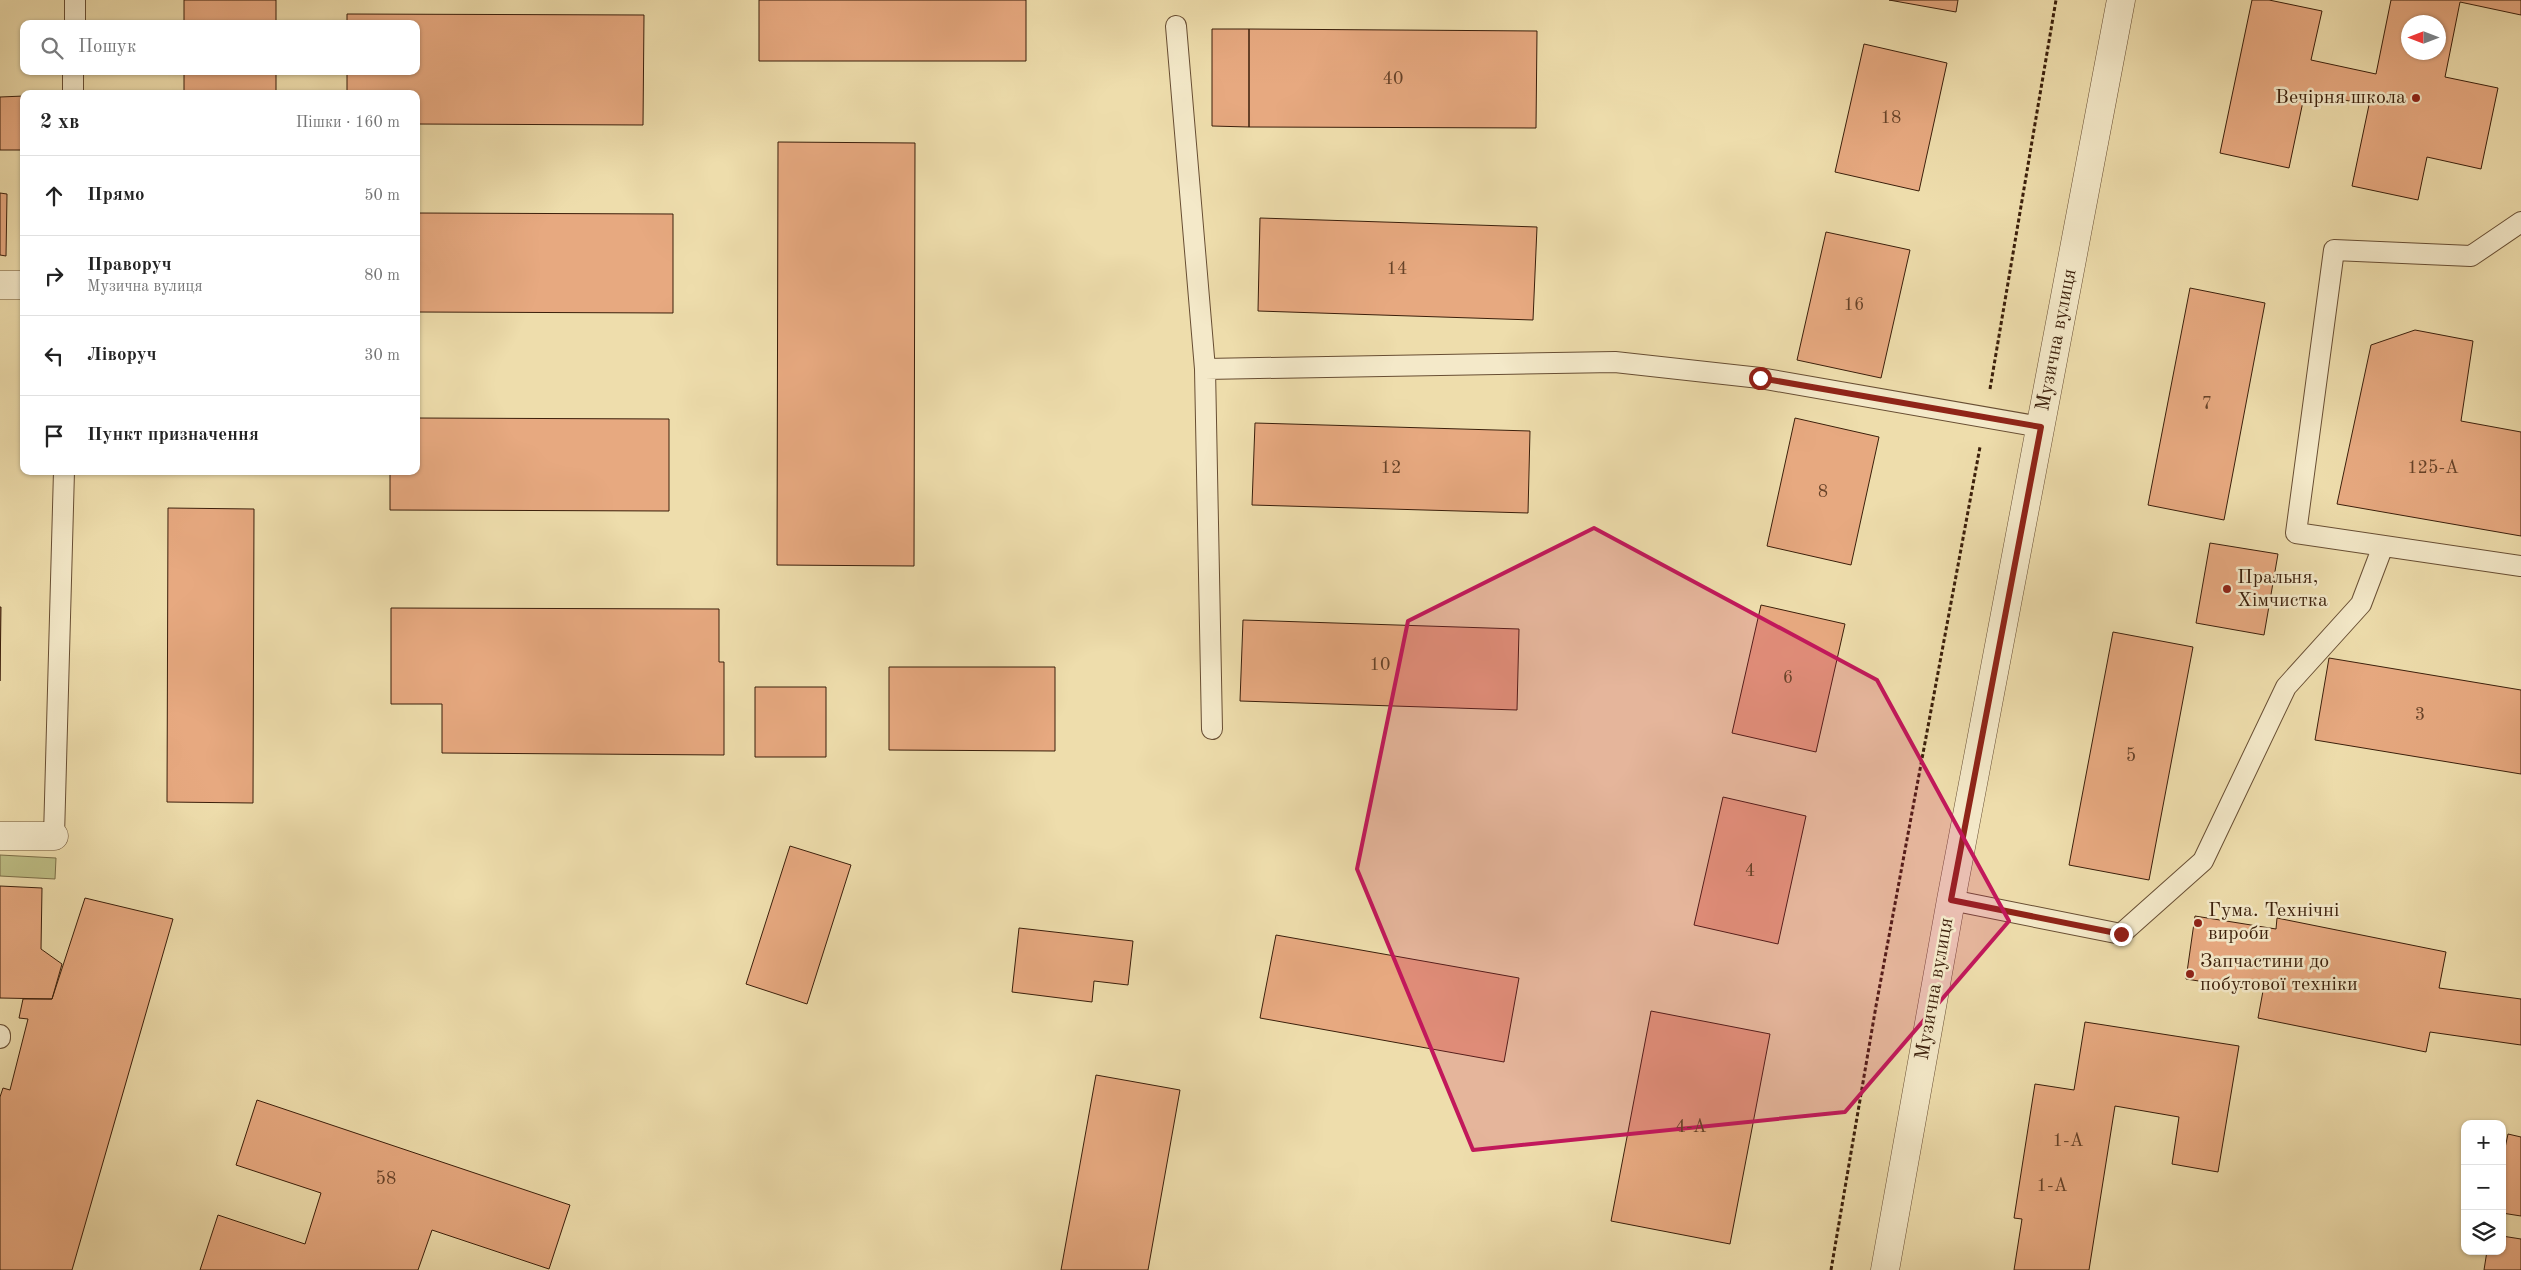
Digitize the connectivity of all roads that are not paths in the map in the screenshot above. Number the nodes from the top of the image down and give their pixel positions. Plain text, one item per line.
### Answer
1 (75, 0) edge
2 (2121, 0) edge
3 (75, 20) edge
4 (1176, 26) dead end
5 (73, 75) edge
6 (73, 90) edge
7 (2521, 222) edge
8 (0, 285) edge
9 (20, 285) edge
10 (1205, 369) junction
11 (2041, 427) junction
12 (64, 475) edge
13 (2383, 546) junction
14 (2521, 566) edge
15 (1212, 729) dead end
16 (0, 836) edge
17 (54, 836) joint
18 (1951, 900) junction
19 (1886, 1270) edge

1 - 3 lane
2 - 11 street, Музична вулиця
4 - 10 lane
5 - 6 lane
7 - 13 lane
8 - 9 street
10 - 11 lane
10 - 15 lane
11 - 18 street, Музична вулиця
12 - 17 lane
13 - 14 lane
13 - 18 lane
16 - 17 street
18 - 19 street, Музична вулиця

